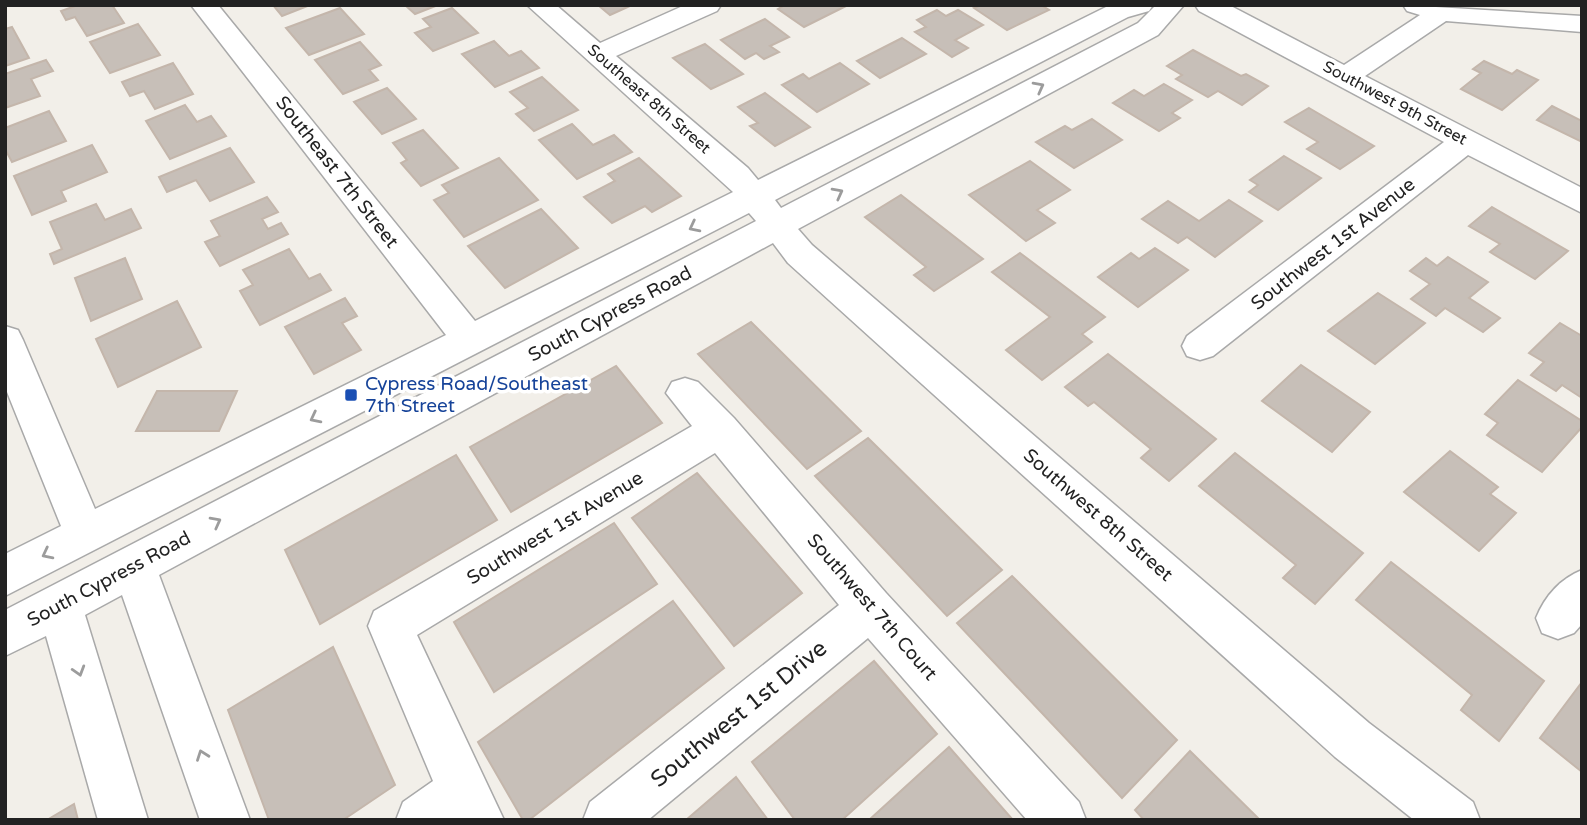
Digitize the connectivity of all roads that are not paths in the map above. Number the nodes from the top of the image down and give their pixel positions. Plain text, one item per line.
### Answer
1 (204, 5) edge
2 (540, 5) edge
3 (708, 5) edge
4 (1140, 5) edge
5 (1171, 5) edge
6 (1208, 5) edge
7 (1428, 9) edge
8 (1582, 23) edge
9 (598, 54) junction
10 (1345, 77) junction
11 (1466, 141) junction
12 (1582, 202) edge
13 (766, 211) junction
14 (5, 340) edge
15 (470, 340) junction
16 (1200, 346) dead end
17 (685, 393) dead end
18 (720, 430) junction
19 (85, 535) junction
20 (134, 566) junction
21 (5, 576) edge
22 (60, 606) junction
23 (870, 608) junction
24 (5, 634) edge
25 (470, 806) edge
26 (123, 820) edge
27 (225, 820) edge
28 (421, 820) edge
29 (608, 820) edge
30 (1061, 820) edge
31 (1455, 820) edge

1 - 15 street, Southeast 7th Street
2 - 9 street, Southeast 8th Street
3 - 9 street
4 - 13 street, South Cypress Road
13 -> 5 street, South Cypress Road
6 - 10 street, Southwest 9th Street
7 - 8 street
7 - 10 street
9 - 13 street, Southeast 8th Street
10 - 11 street, Southwest 9th Street
11 - 12 street, Southwest 9th Street
11 - 16 street, Southwest 1st Avenue
13 -> 15 street, South Cypress Road
20 -> 13 street, South Cypress Road
13 - 31 street, Southwest 8th Street
14 - 19 street
15 -> 19 street, South Cypress Road
17 - 18 street, Southwest 7th Court
18 - 23 street, Southwest 7th Court
18 - 25 street, Southwest 1st Avenue
19 -> 21 street, South Cypress Road
20 - 22 street, South Cypress Road
27 -> 20 street
22 - 24 street, South Cypress Road
22 -> 26 street
23 - 29 street, Southwest 1st Drive
23 - 30 street, Southwest 7th Court
25 - 28 street

